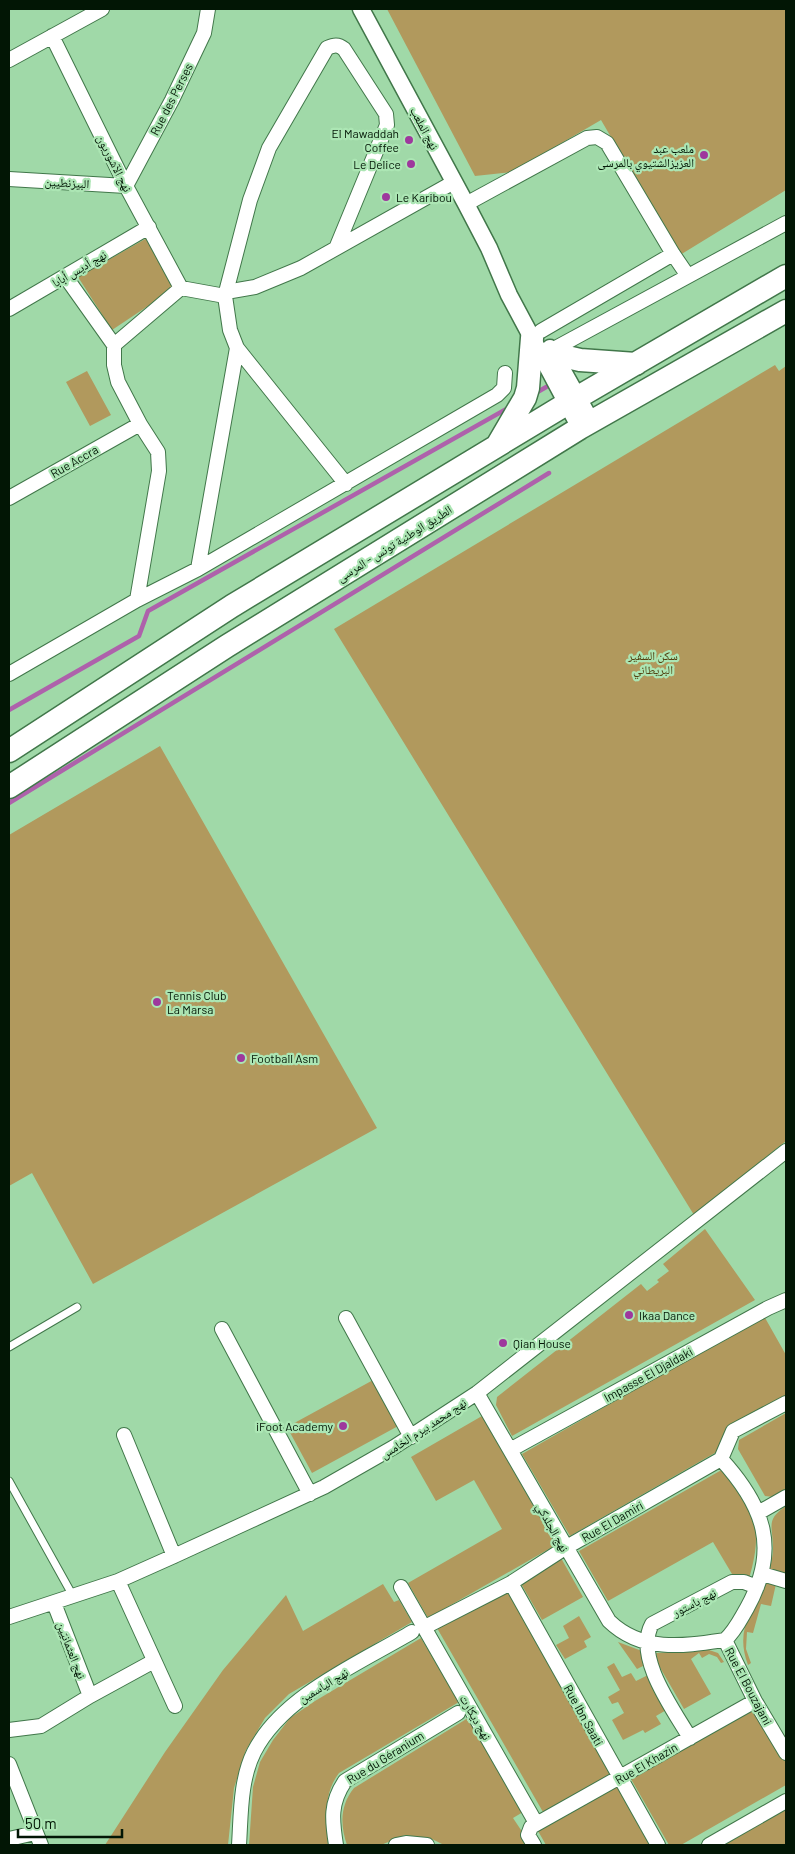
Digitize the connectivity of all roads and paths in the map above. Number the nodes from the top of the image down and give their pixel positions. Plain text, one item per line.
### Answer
1 (102, 9) edge
2 (208, 9) edge
3 (361, 9) edge
4 (52, 36) junction
5 (9, 60) edge
6 (9, 179) edge
7 (454, 182) junction
8 (126, 186) junction
9 (466, 204) junction
10 (786, 223) edge
11 (149, 227) junction
12 (337, 246) junction
13 (673, 254) junction
14 (65, 276) junction
15 (688, 276) junction
16 (786, 276) edge
17 (181, 288) junction
18 (225, 294) junction
19 (9, 309) edge
20 (786, 311) edge
21 (536, 335) junction
22 (114, 345) junction
23 (237, 348) junction
24 (553, 352) junction
25 (637, 364) junction
26 (505, 373) dead end
27 (573, 400) junction
28 (140, 424) junction
29 (585, 425) junction
30 (496, 447) junction
31 (346, 484) junction
32 (9, 498) edge
33 (198, 569) junction
34 (137, 600) junction
35 (9, 674) edge
36 (9, 751) edge
37 (9, 787) edge
38 (786, 1151) edge
39 (786, 1300) edge
40 (77, 1307) dead end
41 (346, 1318) dead end
42 (222, 1329) dead end
43 (9, 1348) edge
44 (477, 1393) junction
45 (786, 1403) edge
46 (124, 1435) dead end
47 (411, 1437) junction
48 (510, 1450) junction
49 (721, 1459) junction
50 (9, 1481) edge
51 (310, 1494) junction
52 (786, 1497) edge
53 (758, 1513) junction
54 (565, 1548) junction
55 (174, 1556) junction
56 (118, 1581) junction
57 (760, 1581) junction
58 (786, 1581) edge
59 (510, 1583) junction
60 (402, 1587) dead end
61 (73, 1597) junction
62 (54, 1603) junction
63 (9, 1617) edge
64 (418, 1630) junction
65 (725, 1640) junction
66 (647, 1643) junction
67 (154, 1661) junction
68 (90, 1696) junction
69 (755, 1701) junction
70 (175, 1706) dead end
71 (458, 1712) dead end
72 (9, 1730) edge
73 (690, 1738) junction
74 (785, 1747) edge
75 (9, 1764) edge
76 (619, 1778) junction
77 (786, 1800) edge
78 (536, 1823) junction
79 (9, 1839) edge
80 (38, 1839) edge
81 (239, 1845) edge
82 (336, 1845) edge
83 (396, 1845) edge
84 (427, 1845) edge
85 (534, 1845) edge
86 (658, 1845) edge
87 (708, 1845) edge

1 - 4 street
2 - 8 street, Rue des Perses
3 - 7 street, نهج الملعب
4 - 5 street
4 - 8 street, نهج الآشوريون
6 - 8 street, البيزنطيين
7 - 9 street, نهج الملعب
7 - 12 street
8 - 11 street, نهج الآشوريون
9 - 13 street
9 - 21 street, نهج الملعب
10 - 15 street
11 - 14 street, نهج أديس أبابا
11 - 17 street, نهج الآشوريون
12 - 18 street
12 - 18 street
13 - 15 street
13 - 21 street
14 - 19 street, نهج أديس أبابا
14 - 22 street
15 - 24 street
16 - 25 highway
17 - 18 street
17 - 22 street
18 - 23 street
20 - 29 highway, الطريق الوطنية تونس - المرسى
21 - 24 street, نهج الملعب
21 - 27 street, نهج الملعب
21 - 30 highway
22 - 28 street
23 - 31 street
23 - 33 street
24 - 25 highway
24 - 27 street, نهج الملعب
25 - 27 highway
26 - 31 street
27 - 29 street, نهج الملعب
27 - 30 highway
28 - 32 street, Rue Accra
28 - 34 street
29 - 37 highway, الطريق الوطنية تونس - المرسى
30 - 36 highway
31 - 33 street
33 - 34 street
34 - 35 street
38 - 44 street, نهج محمد بيرم الخامس
39 - 48 street, Impasse El Djaldaki
40 - 43 lane
41 - 47 street
42 - 51 street
44 - 47 street, نهج محمد بيرم الخامس
44 - 48 street, نهج الجلدكي
45 - 49 street
46 - 55 street
47 - 51 street, نهج محمد بيرم الخامس
48 - 54 street, نهج الجلدكي
49 - 53 street, Rue El Bouzajani
49 - 54 street, Rue El Damiri
50 - 61 lane
51 - 55 street, نهج محمد بيرم الخامس
52 - 53 street
53 - 57 street, Rue El Bouzajani
54 - 59 street, Rue El Damiri
54 - 66 street, نهج الجلدكي
55 - 56 street, نهج محمد بيرم الخامس
56 - 61 street, نهج محمد بيرم الخامس
56 - 67 street
57 - 58 street, نهج باستور
57 - 65 street, Rue El Bouzajani
57 - 66 street, نهج باستور
59 - 64 street, Rue El Damiri
59 - 76 street, Rue Ibn Saati
60 - 64 street, نهج ديكارت
61 - 62 street, نهج محمد بيرم الخامس
62 - 63 street, نهج محمد بيرم الخامس
62 - 68 street, نهج العثمانيّين
64 - 78 street, نهج ديكارت
64 - 81 street, نهج الياسمين
65 - 66 street, نهج الجلدكي
65 - 69 street, Rue El Bouzajani
66 - 73 street
67 - 68 street, نهج العثمانيّين
67 - 70 street
68 - 72 street, نهج العثمانيّين
69 - 73 street, Rue El Khazin
69 - 74 street, Rue El Bouzajani
71 - 82 street, Rue du Géranium
73 - 76 street, Rue El Khazin
75 - 80 street
76 - 78 street, Rue El Khazin
76 - 86 street, Rue Ibn Saati
77 - 87 street
78 - 85 street
79 - 80 street
83 - 84 street

